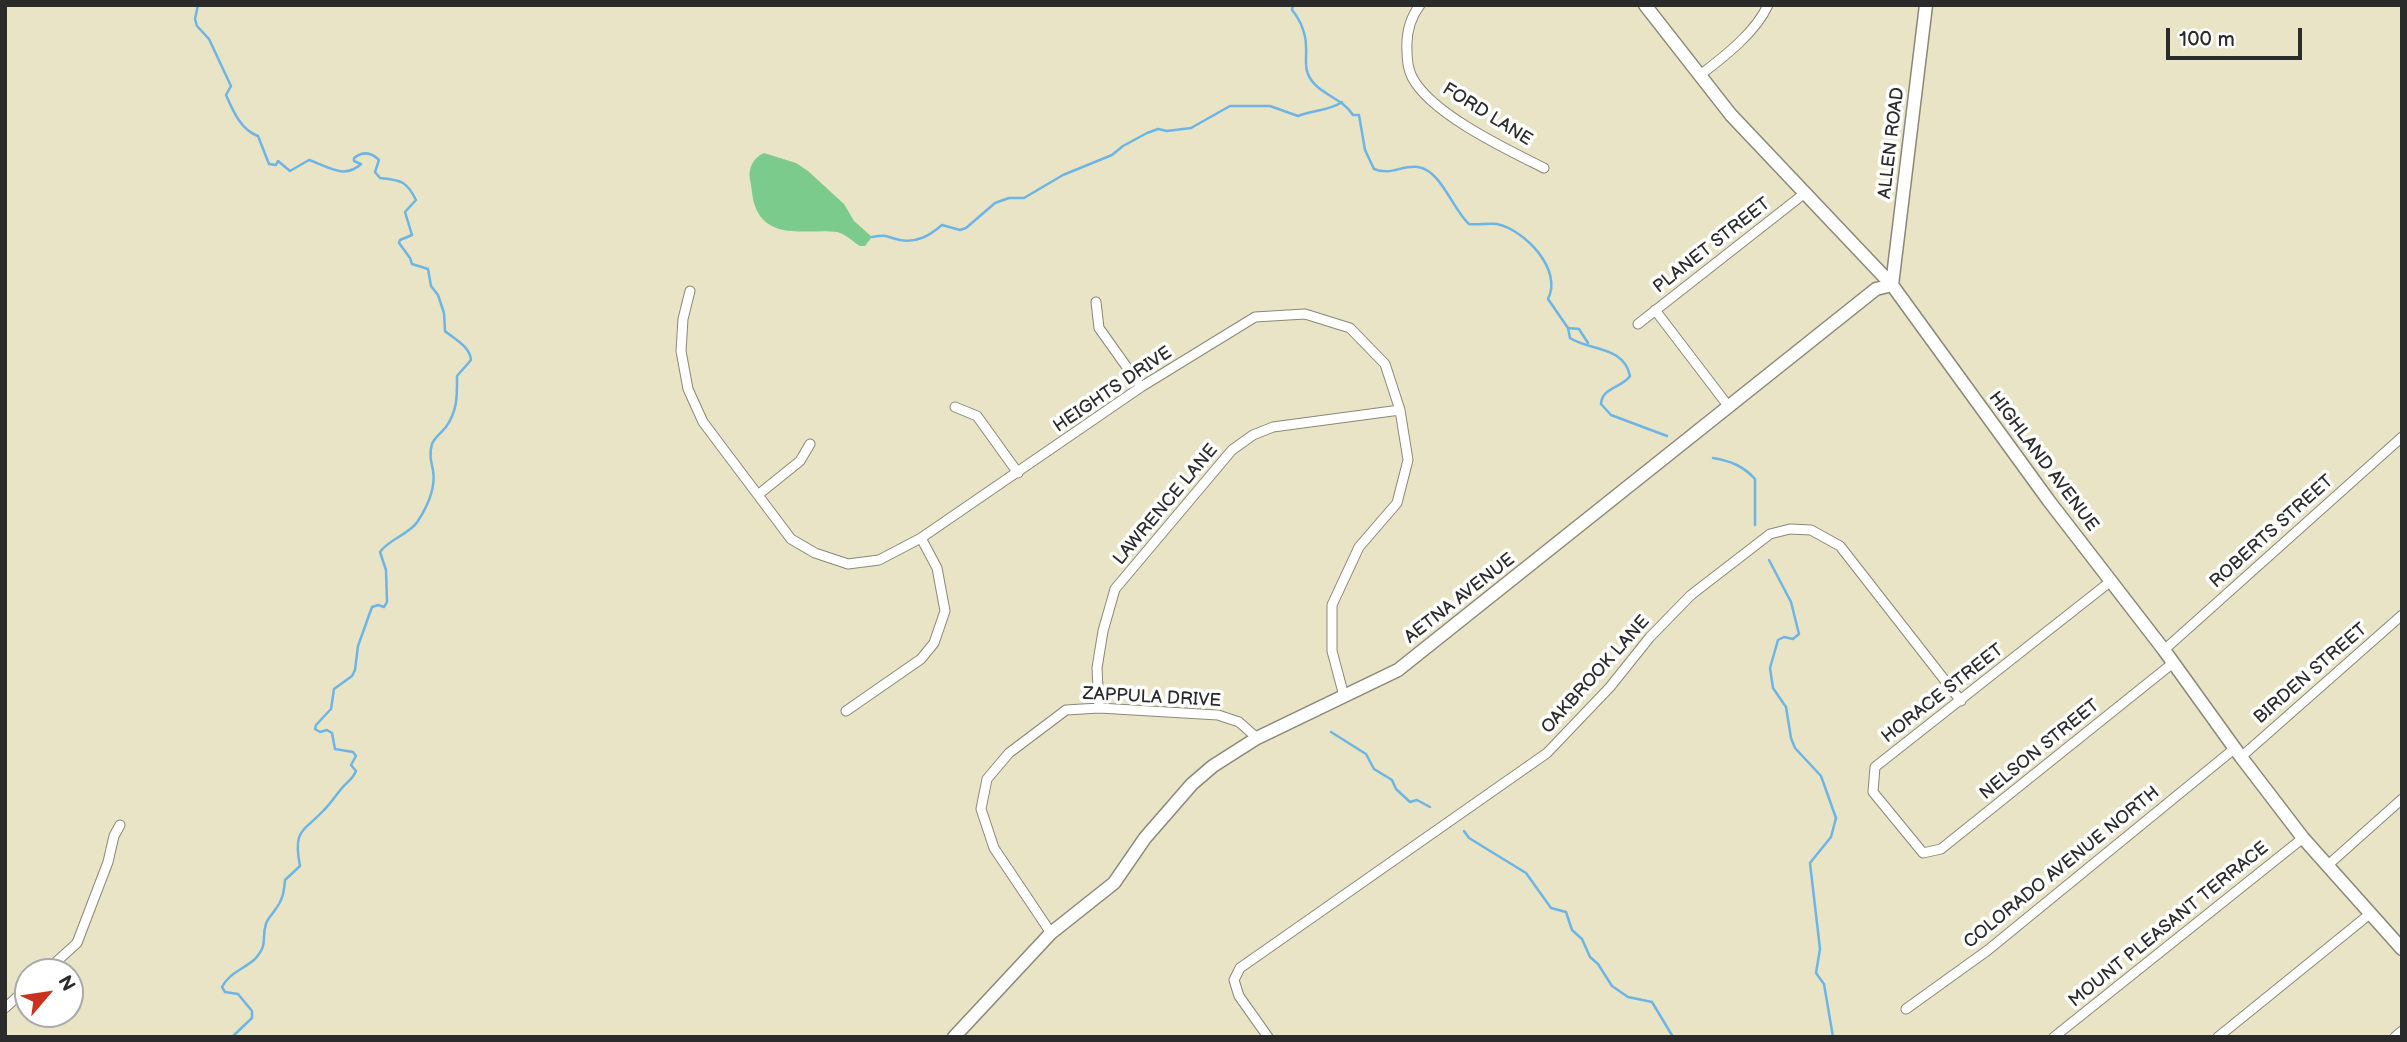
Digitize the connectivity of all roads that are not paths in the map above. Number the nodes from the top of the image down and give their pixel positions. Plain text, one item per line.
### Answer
1 (1420, 5) edge
2 (1645, 5) edge
3 (1768, 5) edge
4 (1926, 5) edge
5 (1700, 75) junction
6 (1545, 168) dead end
7 (1805, 192) junction
8 (1892, 285) junction
9 (690, 291) dead end
10 (1096, 302) dead end
11 (1655, 310) junction
12 (1637, 324) dead end
13 (1141, 387) junction
14 (954, 407) dead end
15 (1729, 407) junction
16 (1400, 410) junction
17 (2402, 437) edge
18 (810, 444) dead end
19 (1018, 473) junction
20 (759, 494) junction
21 (921, 538) junction
22 (2111, 581) junction
23 (2402, 615) edge
24 (2164, 650) junction
25 (2173, 663) junction
26 (1344, 696) junction
27 (1961, 701) junction
28 (1099, 708) junction
29 (846, 711) dead end
30 (1257, 738) junction
31 (2238, 753) junction
32 (2402, 799) edge
33 (120, 825) dead end
34 (2303, 838) junction
35 (1923, 853) joint
36 (2328, 865) junction
37 (2371, 913) junction
38 (1051, 933) junction
39 (2402, 949) edge
40 (60, 958) edge
41 (1906, 1009) dead end
42 (2402, 1031) edge
43 (954, 1037) edge
44 (1268, 1037) edge
45 (2054, 1037) edge
46 (2218, 1037) edge
47 (2395, 1037) edge

1 - 6 street, FORD LANE
2 - 5 street, HIGHLAND AVENUE
3 - 5 street
4 - 8 street, ALLEN ROAD
5 - 7 street, HIGHLAND AVENUE
7 - 8 street, HIGHLAND AVENUE
7 - 11 street, PLANET STREET
8 - 15 street, AETNA AVENUE
8 - 22 street, HIGHLAND AVENUE
9 - 20 street, HEIGHTS DRIVE
10 - 13 street
11 - 12 street, PLANET STREET
11 - 15 street
13 - 16 street, HEIGHTS DRIVE
13 - 19 street, HEIGHTS DRIVE
14 - 19 street
15 - 26 street, AETNA AVENUE
16 - 26 street, HEIGHTS DRIVE
16 - 28 street, LAWRENCE LANE
17 - 24 street, ROBERTS STREET
18 - 20 street
19 - 21 street, HEIGHTS DRIVE
20 - 21 street, HEIGHTS DRIVE
21 - 29 street
22 - 24 street, HIGHLAND AVENUE
22 - 27 street, HORACE STREET
23 - 31 street, BIRDEN STREET
24 - 25 street, HIGHLAND AVENUE
25 - 31 street, HIGHLAND AVENUE
25 - 35 street, NELSON STREET
26 - 30 street, AETNA AVENUE
27 - 35 street, HORACE STREET
27 - 44 street, OAKBROOK LANE
28 - 30 street, ZAPPULA DRIVE
28 - 38 street, ZAPPULA DRIVE
30 - 38 street, AETNA AVENUE
31 - 34 street, HIGHLAND AVENUE
31 - 41 street, COLORADO AVENUE NORTH
32 - 36 street
33 - 40 street
34 - 36 street, HIGHLAND AVENUE
34 - 45 street, MOUNT PLEASANT TERRACE
36 - 37 street, HIGHLAND AVENUE
37 - 39 street, HIGHLAND AVENUE
37 - 46 street
38 - 43 street, AETNA AVENUE
42 - 47 street

